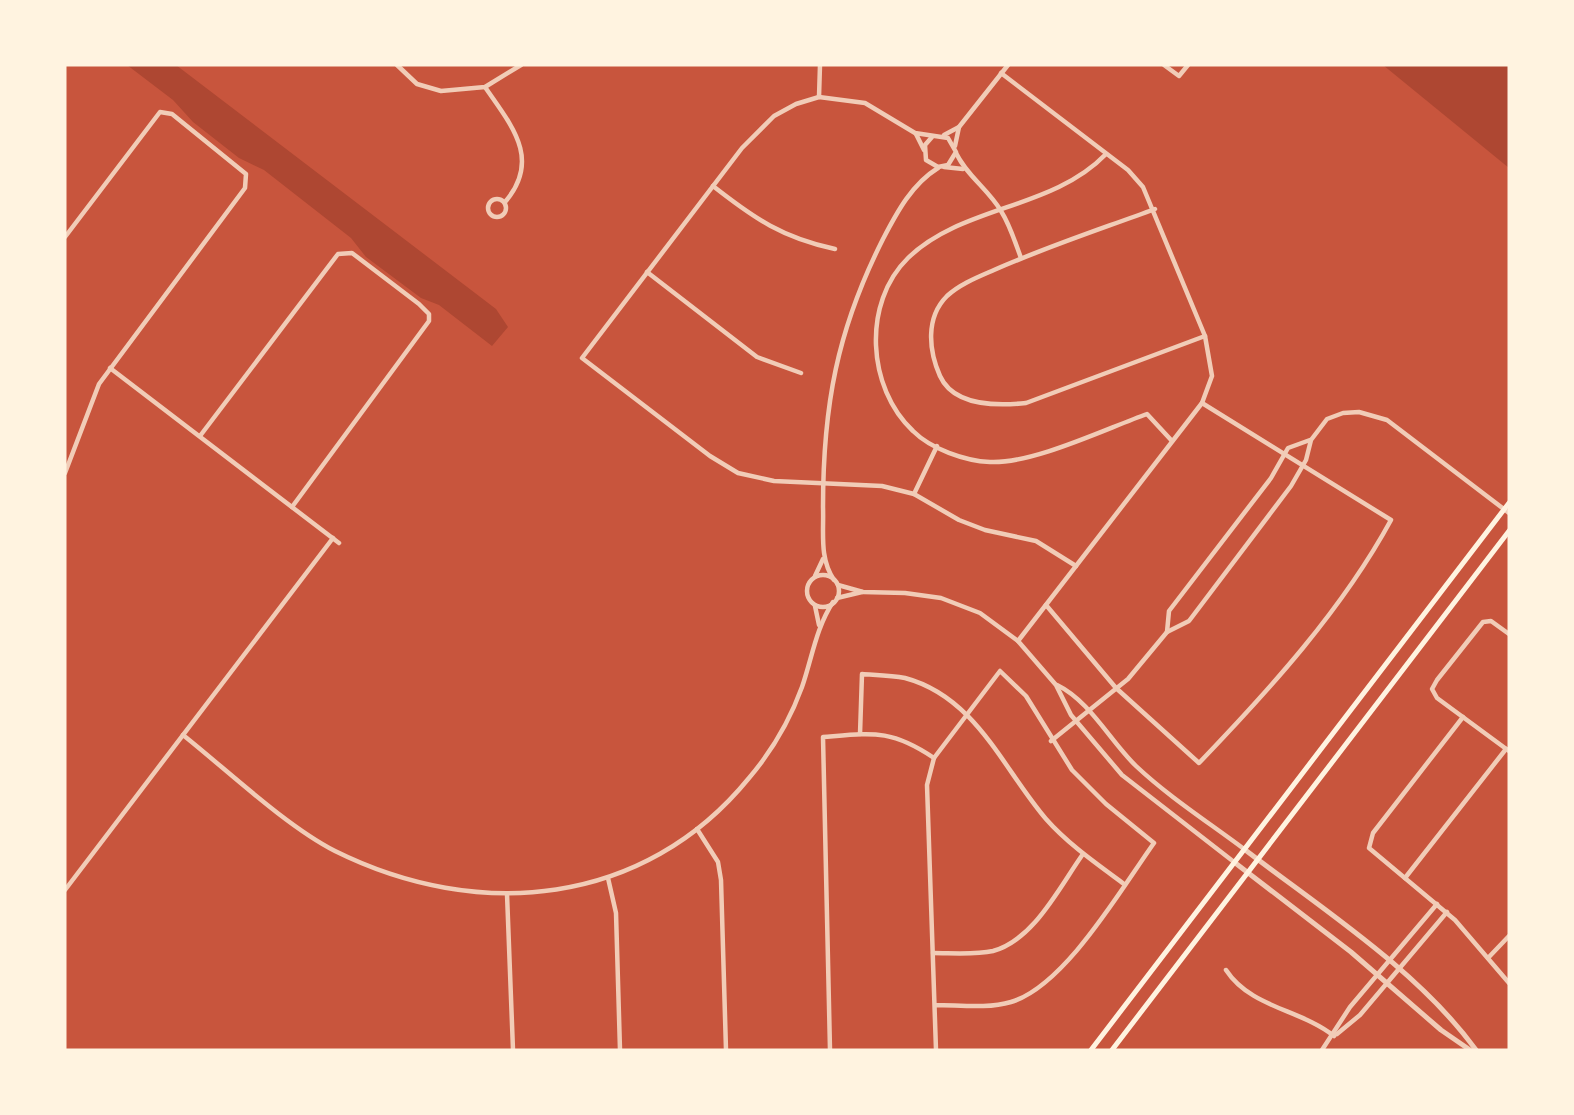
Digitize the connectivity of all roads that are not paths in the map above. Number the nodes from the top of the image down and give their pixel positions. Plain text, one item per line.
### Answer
1 (397, 65) edge
2 (521, 65) edge
3 (820, 65) edge
4 (1008, 65) edge
5 (1164, 65) edge
6 (1188, 65) edge
7 (1001, 73) junction
8 (485, 87) junction
9 (819, 97) junction
10 (959, 127) junction
11 (915, 133) junction
12 (943, 136) junction
13 (932, 137) junction
14 (955, 149) junction
15 (924, 150) junction
16 (1107, 154) junction
17 (926, 160) junction
18 (941, 167) junction
19 (964, 169) junction
20 (922, 177) junction
21 (713, 186) junction
22 (505, 202) junction
23 (1155, 209) junction
24 (1001, 211) junction
25 (65, 236) edge
26 (835, 249) dead end
27 (1021, 258) junction
28 (647, 272) junction
29 (1205, 336) junction
30 (110, 368) junction
31 (801, 373) dead end
32 (1202, 403) junction
33 (200, 436) junction
34 (1311, 440) junction
35 (1172, 442) junction
36 (937, 446) junction
37 (1284, 456) junction
38 (1301, 466) junction
39 (65, 473) edge
40 (823, 481) junction
41 (914, 494) junction
42 (1509, 503) edge
43 (292, 507) junction
44 (1507, 511) edge
45 (1509, 531) edge
46 (332, 538) junction
47 (339, 543) dead end
48 (824, 558) junction
49 (1076, 566) junction
50 (812, 580) junction
51 (836, 582) junction
52 (863, 592) junction
53 (835, 600) junction
54 (1046, 605) junction
55 (815, 606) junction
56 (819, 625) junction
57 (1167, 632) junction
58 (1509, 634) edge
59 (1018, 641) junction
60 (1056, 685) junction
61 (1116, 688) junction
62 (1088, 711) junction
63 (967, 715) junction
64 (1463, 717) junction
65 (1076, 721) junction
66 (860, 734) junction
67 (183, 735) junction
68 (1051, 741) junction
69 (1508, 750) edge
70 (934, 758) junction
71 (697, 829) junction
72 (1244, 849) junction
73 (1083, 853) junction
74 (1258, 859) junction
75 (1234, 862) junction
76 (1248, 872) junction
77 (608, 877) junction
78 (1405, 878) junction
79 (1124, 884) junction
80 (65, 890) edge
81 (507, 894) junction
82 (1437, 904) junction
83 (1447, 912) junction
84 (1509, 936) edge
85 (933, 953) junction
86 (1488, 958) junction
87 (1388, 962) junction
88 (1226, 970) dead end
89 (1398, 970) junction
90 (1378, 975) junction
91 (1387, 983) junction
92 (1509, 983) edge
93 (935, 1005) junction
94 (1334, 1037) junction
95 (513, 1050) edge
96 (620, 1050) edge
97 (726, 1050) edge
98 (830, 1050) edge
99 (936, 1050) edge
100 (1091, 1050) edge
101 (1112, 1050) edge
102 (1322, 1050) edge
103 (1470, 1050) edge
104 (1476, 1050) edge

1 - 8 street
2 - 8 street
3 - 9 street
4 - 7 street
5 - 6 street
7 - 10 street
7 - 16 street
8 - 22 street
9 - 11 street
9 - 21 street
10 - 12 street
10 - 14 street
11 - 13 street
11 - 15 street
12 - 13 street
12 - 14 street
13 - 15 street
14 - 18 street
14 - 19 street
15 - 17 street
16 - 23 street
16 - 24 street
17 - 18 street
17 - 20 street
18 - 19 street
18 - 20 street
19 - 24 street
20 - 40 street
21 - 26 street
21 - 28 street
22 - 22 street
23 - 27 street
23 - 29 street
24 - 27 street
24 - 36 street
25 - 30 street
27 - 29 street
28 - 31 street
28 - 40 street
29 - 32 street
30 - 33 street
30 - 39 street
32 - 35 street
32 - 37 street
33 - 43 street
33 - 43 street
34 - 37 street
34 - 38 street
34 - 44 street
35 - 36 street
35 - 49 street
36 - 41 street
37 - 38 street
37 - 57 street
38 - 57 street
38 - 61 street
40 - 41 street
40 - 48 street
41 - 49 street
42 - 44 main road
43 - 46 street
44 - 72 main road
45 - 74 main road
46 - 47 street
46 - 67 street
48 - 50 street
48 - 51 street
49 - 54 street
50 - 51 street
50 - 55 street
51 - 52 street
51 - 53 street
52 - 53 street
52 - 59 street
53 - 55 street
53 - 56 street
54 - 59 street
54 - 61 street
55 - 56 street
56 - 71 street
57 - 61 street
58 - 64 street
59 - 60 street
60 - 62 street
60 - 65 street
61 - 62 street
62 - 65 street
62 - 72 street
63 - 66 street
63 - 68 street
63 - 70 street
63 - 73 street
64 - 69 street
64 - 78 street
65 - 68 street
65 - 75 street
66 - 70 street
66 - 98 street
67 - 80 street
67 - 81 street
68 - 79 street
69 - 78 street
70 - 85 street
71 - 77 street
71 - 97 street
72 - 74 street
72 - 75 main road
73 - 79 street
73 - 85 street
74 - 76 main road
74 - 87 street
75 - 76 street
75 - 100 main road
76 - 90 street
76 - 101 main road
77 - 81 street
77 - 96 street
78 - 82 street
79 - 93 street
81 - 95 street
82 - 83 street
82 - 87 street
83 - 86 street
83 - 89 street
84 - 86 street
85 - 93 street
86 - 92 street
87 - 89 street
87 - 90 street
88 - 94 street
89 - 91 street
89 - 104 street
90 - 91 street
90 - 94 street
91 - 94 street
91 - 103 street
93 - 99 street
94 - 102 street

